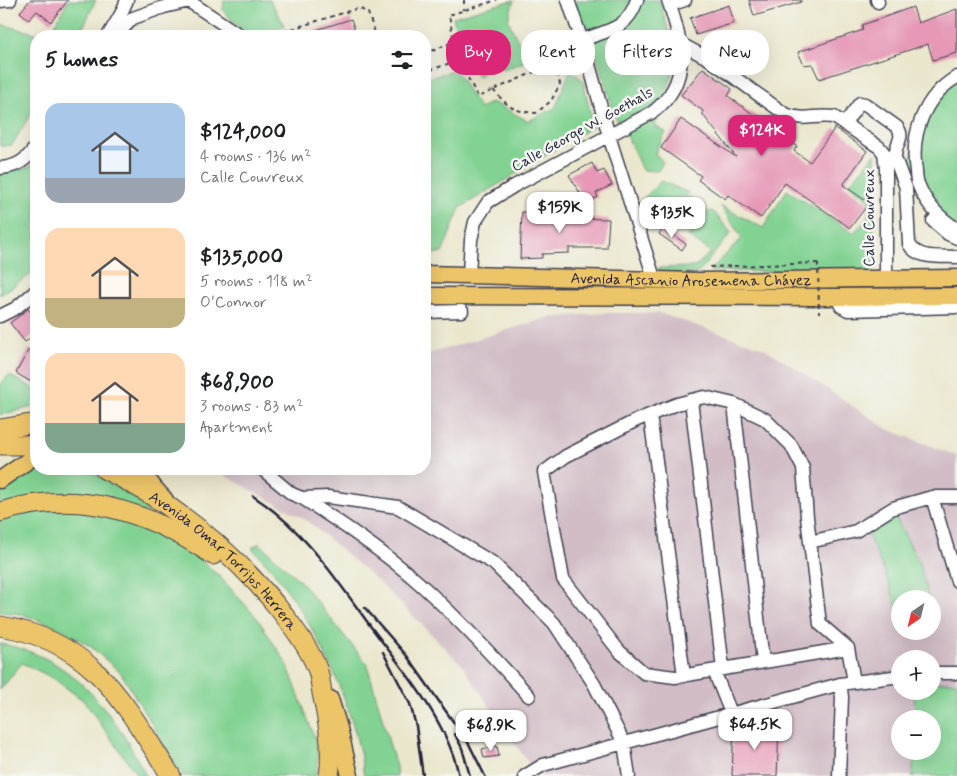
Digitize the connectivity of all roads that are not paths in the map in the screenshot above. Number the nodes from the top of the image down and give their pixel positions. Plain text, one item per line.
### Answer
1 (10, 0) edge
2 (127, 0) edge
3 (568, 0) edge
4 (637, 0) edge
5 (685, 0) edge
6 (0, 1) edge
7 (188, 1) edge
8 (669, 2) edge
9 (112, 30) edge
10 (121, 30) edge
11 (232, 30) edge
12 (578, 30) edge
13 (677, 30) edge
14 (595, 39) edge
15 (691, 50) edge
16 (592, 75) edge
17 (679, 75) edge
18 (957, 77) edge
19 (845, 123) junction
20 (609, 136) junction
21 (30, 156) edge
22 (890, 159) junction
23 (0, 168) edge
24 (906, 188) junction
25 (957, 229) edge
26 (957, 238) edge
27 (957, 257) edge
28 (431, 274) edge
29 (469, 274) junction
30 (885, 274) junction
31 (957, 278) edge
32 (655, 281) junction
33 (30, 296) edge
34 (431, 296) edge
35 (957, 296) edge
36 (837, 298) junction
37 (957, 307) edge
38 (431, 312) edge
39 (462, 312) dead end
40 (0, 316) edge
41 (691, 400) junction
42 (734, 404) junction
43 (650, 414) junction
44 (30, 424) edge
45 (0, 429) edge
46 (0, 445) edge
47 (30, 445) edge
48 (30, 459) edge
49 (114, 475) edge
50 (144, 475) edge
51 (269, 475) edge
52 (0, 480) edge
53 (932, 497) junction
54 (957, 497) edge
55 (302, 498) junction
56 (0, 512) edge
57 (180, 513) junction
58 (810, 542) junction
59 (957, 582) edge
60 (291, 624) junction
61 (0, 626) edge
62 (848, 648) junction
63 (763, 662) junction
64 (719, 670) junction
65 (318, 671) junction
66 (941, 673) edge
67 (957, 673) edge
68 (684, 676) junction
69 (891, 677) edge
70 (854, 682) junction
71 (840, 684) junction
72 (529, 696) dead end
73 (731, 713) junction
74 (133, 719) junction
75 (624, 743) junction
76 (162, 776) edge
77 (172, 776) edge
78 (329, 776) edge
79 (350, 776) edge
80 (525, 776) edge
81 (630, 776) edge
82 (839, 776) edge

1 - 6 street
2 - 9 street
3 - 12 street
4 - 14 street
5 - 8 street
7 - 10 street
7 - 11 street
8 - 13 street, Calle George W. Goethals
15 - 19 street, Calle Couvreux
16 - 20 street
17 - 20 street, Calle George W. Goethals
18 - 25 street
19 - 22 street, Calle Couvreux
19 - 22 street
20 - 29 street, Calle George W. Goethals
20 - 32 street
21 - 23 street
22 - 24 street
22 - 30 street, Calle Couvreux
24 - 26 street
24 - 27 street
28 - 29 main road, Avenida Ascanio Arosemena Chávez
29 - 32 main road, Avenida Ascanio Arosemena Chávez
30 - 31 main road, Avenida Ascanio Arosemena Chávez
30 - 32 main road, Avenida Ascanio Arosemena Chávez
33 - 40 street
34 - 36 main road, Avenida Ascanio Arosemena Chávez
35 - 36 main road, Avenida Ascanio Arosemena Chávez
36 - 37 street
38 - 39 street
41 - 42 street
41 - 43 street
41 - 64 street
42 - 58 street
42 - 63 street
43 - 68 street
43 - 68 street
44 - 45 highway
46 - 47 highway
48 - 52 main road
49 - 57 highway, Avenida Omar Torrijos Herrera
50 - 57 main road
51 - 55 street
53 - 54 street
53 - 58 street
53 - 59 street
55 - 72 street
55 - 75 street
56 - 60 highway, Avenida Omar Torrijos Herrera
57 - 60 highway, Avenida Omar Torrijos Herrera
58 - 62 street
60 - 65 highway
61 - 74 highway
62 - 63 street
62 - 70 street
63 - 64 street
64 - 68 street
64 - 73 street
65 - 78 highway
65 - 79 main road
66 - 67 street
69 - 70 street
70 - 71 street
71 - 73 street
71 - 82 street
73 - 75 street
74 - 76 main road
74 - 77 highway
75 - 80 street
75 - 81 street

